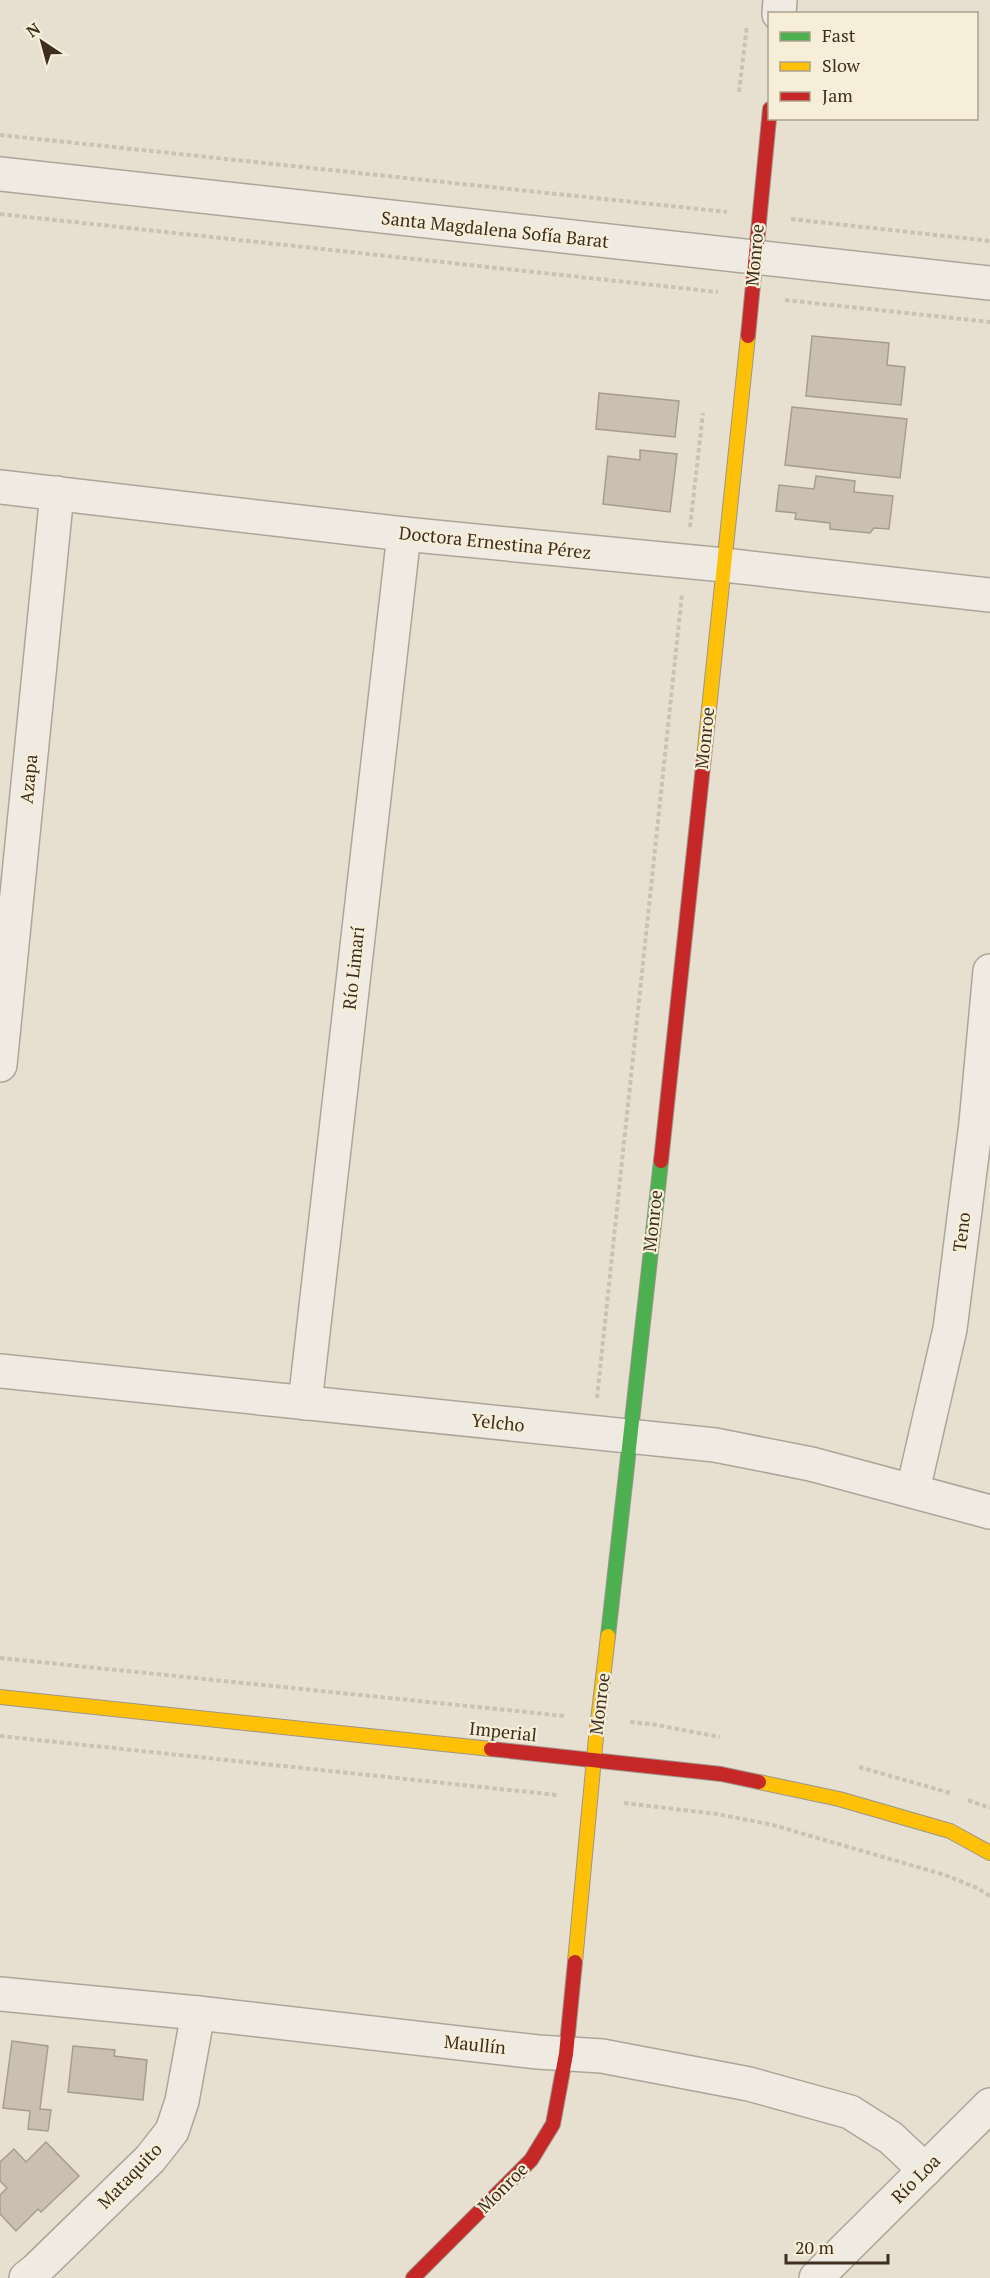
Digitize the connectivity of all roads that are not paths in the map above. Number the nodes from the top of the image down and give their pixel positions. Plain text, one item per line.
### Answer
1 (769, 120) edge
2 (0, 174) edge
3 (755, 258) junction
4 (990, 283) edge
5 (0, 487) edge
6 (57, 493) junction
7 (404, 534) junction
8 (724, 566) junction
9 (990, 595) edge
10 (990, 971) edge
11 (0, 1065) edge
12 (0, 1371) edge
13 (305, 1403) junction
14 (631, 1437) junction
15 (913, 1490) junction
16 (990, 1512) edge
17 (0, 1697) edge
18 (593, 1759) junction
19 (990, 1853) edge
20 (0, 1994) edge
21 (198, 2013) junction
22 (566, 2054) junction
23 (990, 2105) edge
24 (926, 2170) junction
25 (26, 2278) edge
26 (412, 2278) edge
27 (816, 2278) edge

1 - 3 street, Monroe
2 - 3 street, Santa Magdalena Sofía Barat
3 - 4 street, Santa Magdalena Sofía Barat
3 - 8 street, Monroe
5 - 6 street, Doctora Ernestina Pérez
6 - 7 street, Doctora Ernestina Pérez
6 - 11 street, Azapa
7 - 8 street, Doctora Ernestina Pérez
7 - 13 street, Río Limarí
8 - 9 street, Doctora Ernestina Pérez
8 - 14 street, Monroe
10 - 15 street, Teno
12 - 13 street, Yelcho
13 - 14 street, Yelcho
14 - 15 street, Yelcho
14 - 18 street, Monroe
15 - 16 street, Yelcho
17 - 18 street, Imperial
18 - 19 street, Imperial
18 - 22 street, Monroe
20 - 21 street, Maullín
21 - 22 street, Maullín
21 - 25 street, Mataquito
22 - 24 street, Maullín
22 - 26 street, Monroe
23 - 24 street, Río Loa
24 - 27 street, Río Loa

